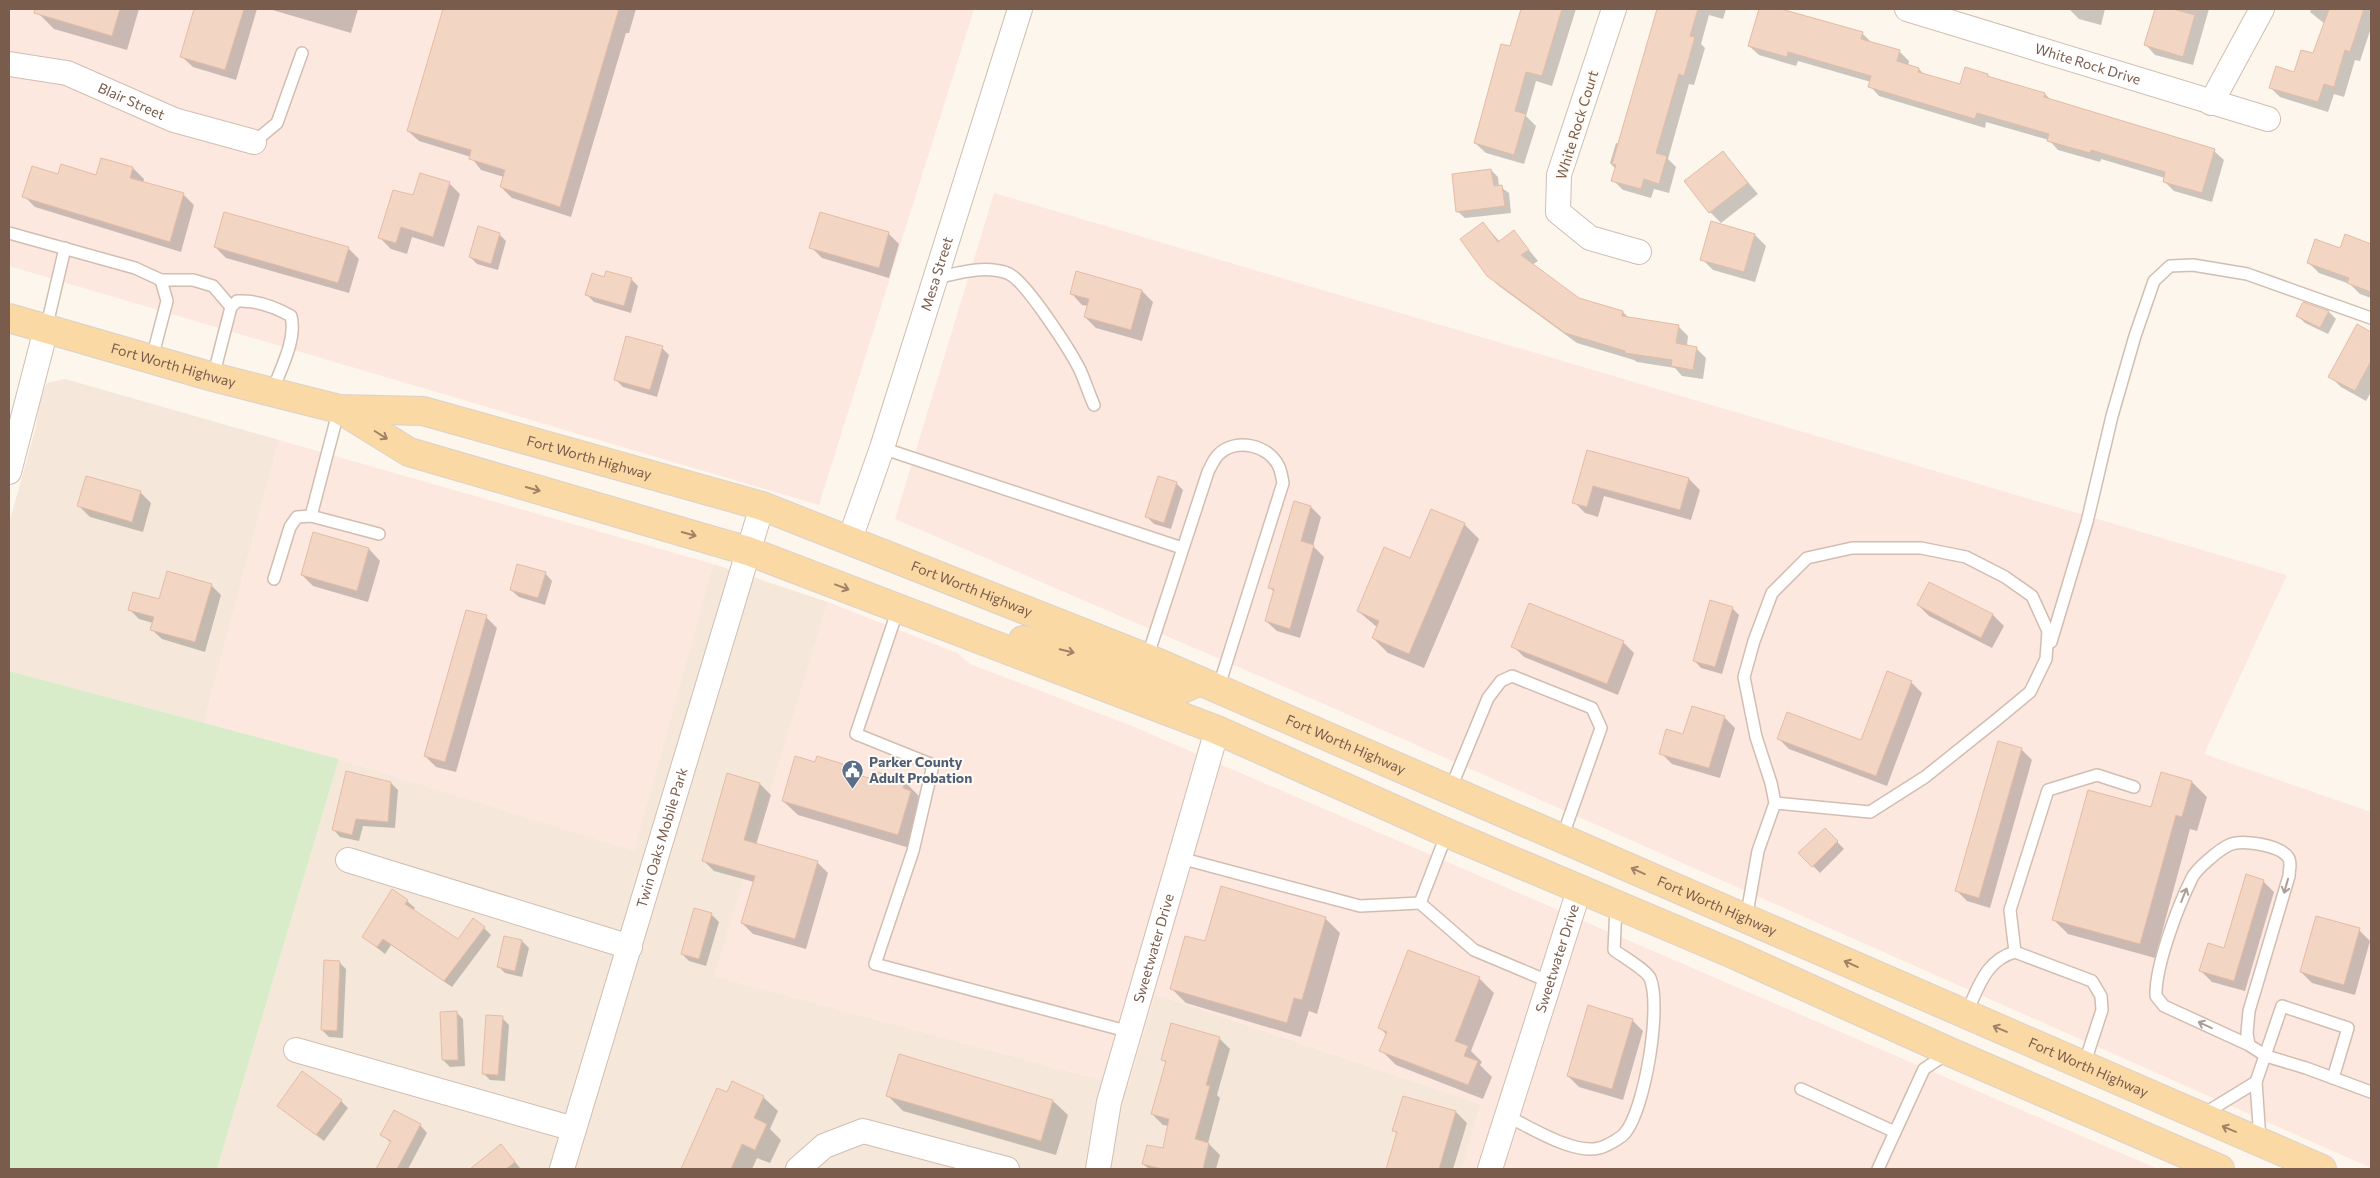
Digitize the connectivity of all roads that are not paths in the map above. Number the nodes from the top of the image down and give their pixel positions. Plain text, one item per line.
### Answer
1 (1020, 9) edge
2 (1614, 9) edge
3 (1907, 9) edge
4 (2262, 9) edge
5 (302, 53) dead end
6 (9, 64) edge
7 (2211, 103) junction
8 (2268, 119) dead end
9 (254, 142) joint
10 (9, 233) edge
11 (64, 248) junction
12 (1639, 252) dead end
13 (934, 278) junction
14 (161, 280) junction
15 (231, 307) junction
16 (9, 318) edge
17 (2371, 318) edge
18 (46, 328) junction
19 (152, 358) junction
20 (214, 376) junction
21 (272, 392) junction
22 (1094, 405) dead end
23 (339, 409) junction
24 (13, 439) edge
25 (882, 448) junction
26 (9, 472) edge
27 (762, 506) junction
28 (311, 516) junction
29 (379, 534) dead end
30 (850, 540) junction
31 (1182, 548) junction
32 (748, 551) junction
33 (274, 579) dead end
34 (898, 609) junction
35 (985, 642) junction
36 (1147, 658) junction
37 (2046, 658) junction
38 (1209, 685) junction
39 (1217, 730) junction
40 (1410, 772) junction
41 (2134, 787) dead end
42 (1450, 790) junction
43 (1775, 803) junction
44 (1447, 833) junction
45 (1562, 838) junction
46 (1180, 858) junction
47 (348, 860) dead end
48 (1579, 890) junction
49 (1420, 903) junction
50 (1616, 906) junction
51 (1746, 918) junction
52 (630, 947) junction
53 (2015, 952) junction
54 (1733, 954) junction
55 (1550, 982) junction
56 (1966, 1014) junction
57 (1130, 1032) junction
58 (2249, 1045) junction
59 (296, 1050) dead end
60 (1950, 1052) junction
61 (2266, 1056) junction
62 (2084, 1066) junction
63 (2333, 1078) junction
64 (2256, 1082) junction
65 (1801, 1089) dead end
66 (2371, 1092) edge
67 (1507, 1116) junction
68 (2200, 1116) junction
69 (574, 1129) junction
70 (1895, 1132) junction
71 (2260, 1142) junction
72 (562, 1169) edge
73 (798, 1169) edge
74 (1007, 1169) edge
75 (1098, 1169) edge
76 (1490, 1169) edge
77 (1878, 1169) edge
78 (2220, 1169) edge
79 (2322, 1169) edge

1 - 13 street, Mesa Street
2 - 12 street, White Rock Court
3 - 7 street, White Rock Drive
4 - 7 street
5 - 9 lane
6 - 9 street, Blair Street
7 - 8 street, White Rock Drive
10 - 11 lane
11 - 14 lane
11 - 18 lane
13 - 22 lane
13 - 25 street, Mesa Street
14 - 15 lane
14 - 19 lane
15 - 20 lane
15 - 21 lane
16 - 18 main road, Fort Worth Highway
17 - 37 lane
18 - 19 main road, Fort Worth Highway
18 - 24 street
19 - 20 main road, Fort Worth Highway
20 - 21 main road, Fort Worth Highway
21 - 23 main road, Fort Worth Highway
23 - 27 main road, Fort Worth Highway
23 - 28 lane
23 -> 32 main road, Fort Worth Highway
24 - 26 street
25 - 30 street, Mesa Street
25 - 31 lane
27 - 30 main road, Fort Worth Highway
27 - 32 street, Twin Oaks Mobile Park
28 - 29 lane
28 - 33 lane
30 - 36 main road, Fort Worth Highway
31 - 36 lane
31 - 38 lane
32 -> 34 main road, Fort Worth Highway
32 - 52 street, Twin Oaks Mobile Park
34 - 35 main road, Fort Worth Highway
34 - 57 lane
35 -> 38 main road
35 - 39 main road, Fort Worth Highway
36 - 38 main road, Fort Worth Highway
37 - 43 lane
37 - 43 lane
38 - 40 main road, Fort Worth Highway
39 - 40 main road
39 - 44 main road, Fort Worth Highway
39 - 46 street, Sweetwater Drive
40 - 42 main road, Fort Worth Highway
41 - 53 lane
42 - 45 main road, Fort Worth Highway
42 - 45 lane
43 - 51 lane
44 - 48 main road, Fort Worth Highway
44 - 49 lane
51 -> 45 main road, Fort Worth Highway
46 - 49 lane
46 - 57 street, Sweetwater Drive
47 - 52 street
48 - 50 main road, Fort Worth Highway
48 - 55 street, Sweetwater Drive
49 - 55 lane
50 - 54 main road, Fort Worth Highway
50 - 67 lane
51 - 54 main road
56 -> 51 main road, Fort Worth Highway
52 - 69 street, Twin Oaks Mobile Park
53 - 56 lane
53 - 62 lane
54 - 60 main road, Fort Worth Highway
55 - 67 street, Sweetwater Drive
56 - 60 main road
62 -> 56 main road, Fort Worth Highway
57 - 75 street, Sweetwater Drive
58 -> 58 lane
58 - 61 lane
59 - 69 street
60 - 70 lane
60 - 78 main road, Fort Worth Highway
61 - 63 lane
61 - 63 lane
61 - 64 lane
62 - 68 main road, Fort Worth Highway
63 - 66 lane
64 - 68 lane
64 - 71 lane
65 - 70 lane
67 - 76 street, Sweetwater Drive
71 -> 68 main road, Fort Worth Highway
69 - 72 street, Twin Oaks Mobile Park
70 - 77 lane
71 - 79 main road, Fort Worth Highway
73 - 74 street

